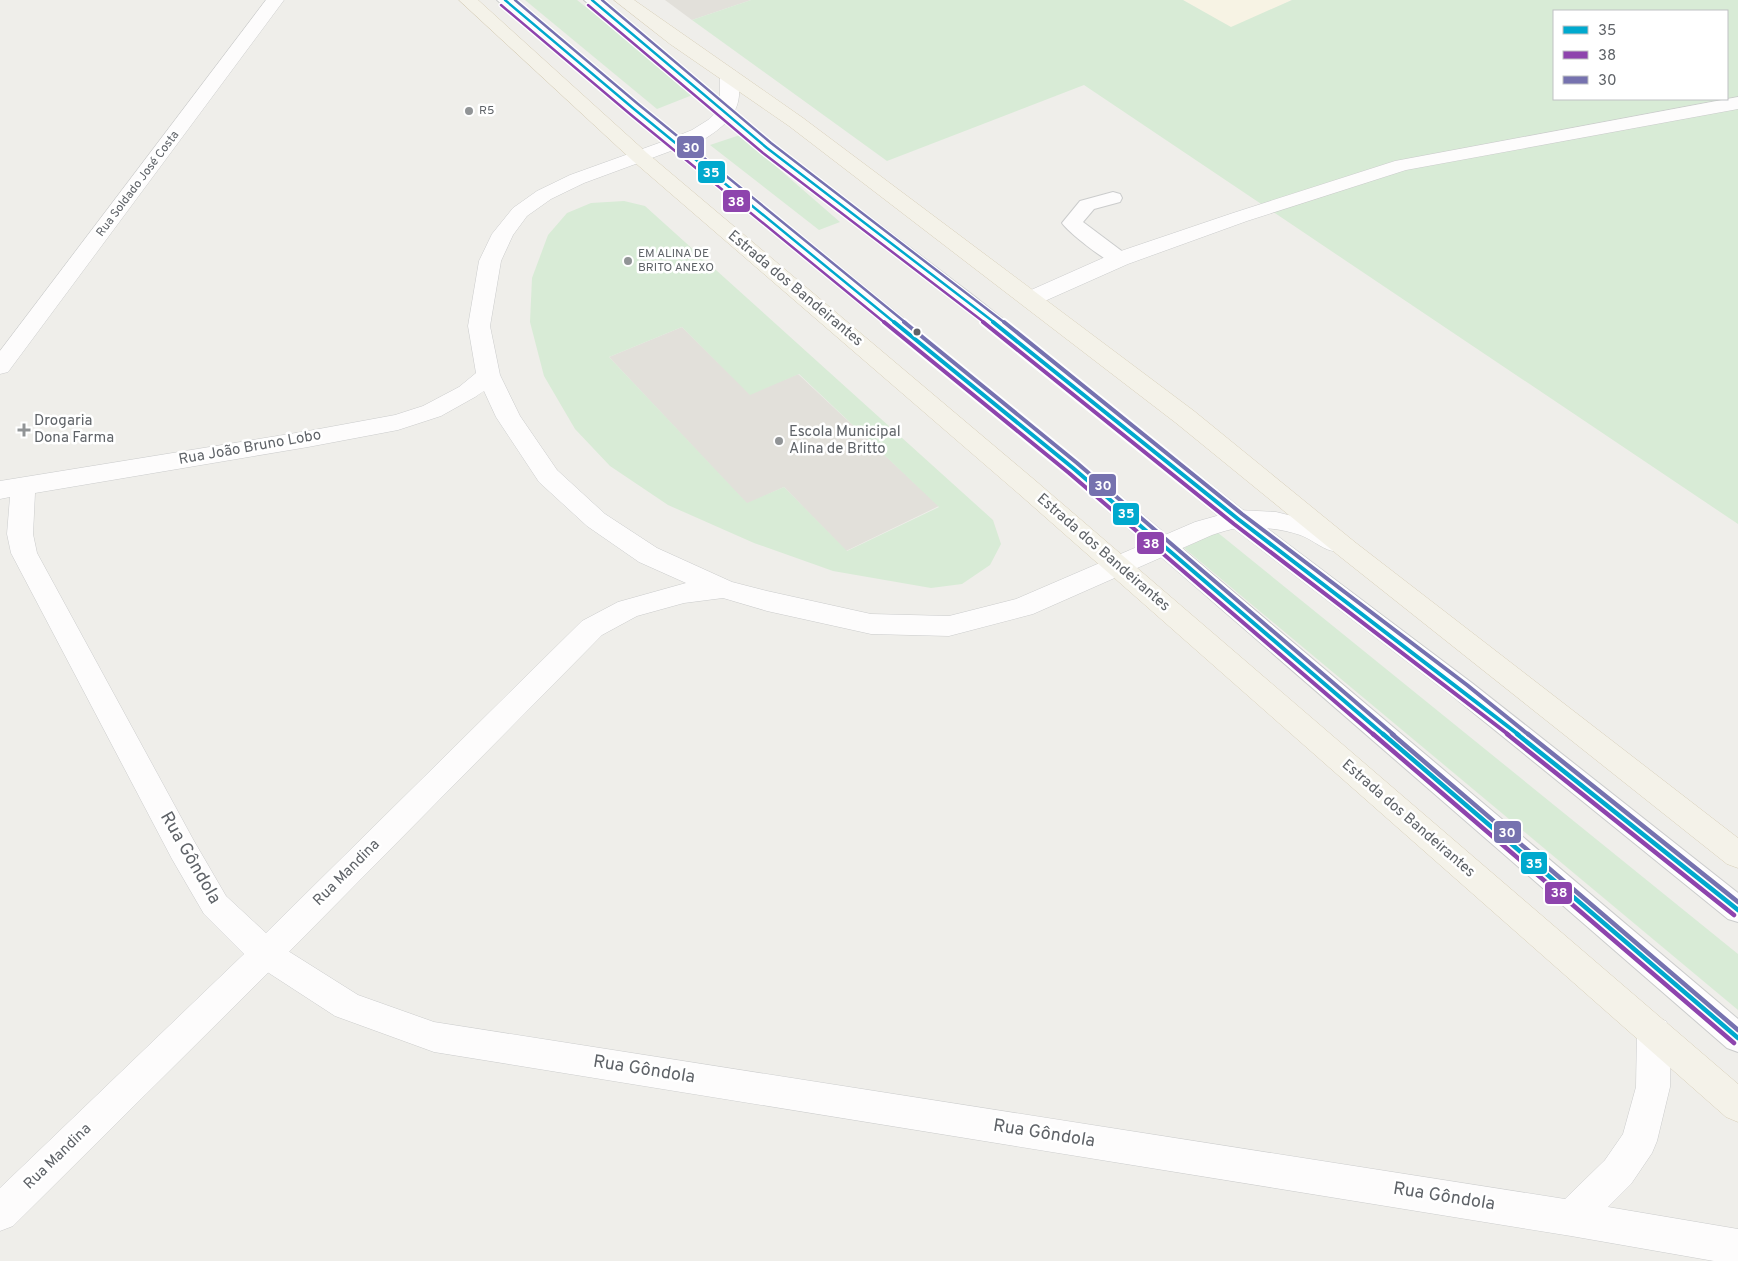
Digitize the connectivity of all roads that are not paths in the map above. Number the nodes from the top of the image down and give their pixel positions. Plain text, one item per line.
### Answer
1 (275, 0) edge
2 (468, 0) edge
3 (505, 0) edge
4 (592, 0) edge
5 (623, 0) edge
6 (729, 75) junction
7 (1738, 102) edge
8 (726, 112) junction
9 (677, 144) junction
10 (640, 157) junction
11 (1113, 198) dead end
12 (1120, 259) junction
13 (1030, 299) junction
14 (0, 367) edge
15 (488, 375) junction
16 (12, 488) edge
17 (1238, 519) junction
18 (1163, 545) junction
19 (1347, 549) junction
20 (1117, 565) junction
21 (724, 589) junction
22 (1738, 855) edge
23 (1738, 910) edge
24 (266, 954) junction
25 (1654, 1032) junction
26 (1738, 1038) edge
27 (1738, 1106) edge
28 (0, 1213) edge
29 (1571, 1218) junction
30 (1738, 1247) edge

1 - 14 street, Rua Soldado José Costa
2 - 10 main road, Estrada dos Bandeirantes
3 - 9 lane
4 - 8 lane
5 - 6 main road
6 - 8 street
6 - 13 main road
7 - 12 street
8 - 9 street
8 - 17 lane
9 - 10 street
9 - 18 lane
10 - 15 street
10 - 20 main road, Estrada dos Bandeirantes
11 - 12 lane
12 - 13 street
13 - 19 main road
15 - 16 street, Rua João Bruno Lobo
15 - 21 street
16 - 24 street, Rua Gôndola
17 - 18 street
17 - 19 street
17 - 23 lane
18 - 20 street
18 - 26 lane
19 - 22 main road
20 - 21 street
20 - 25 main road, Estrada dos Bandeirantes
21 - 24 street, Rua Mandina
24 - 28 street, Rua Mandina
24 - 29 street, Rua Gôndola
25 - 27 main road, Estrada dos Bandeirantes
25 - 29 street
29 - 30 street, Rua Gôndola

